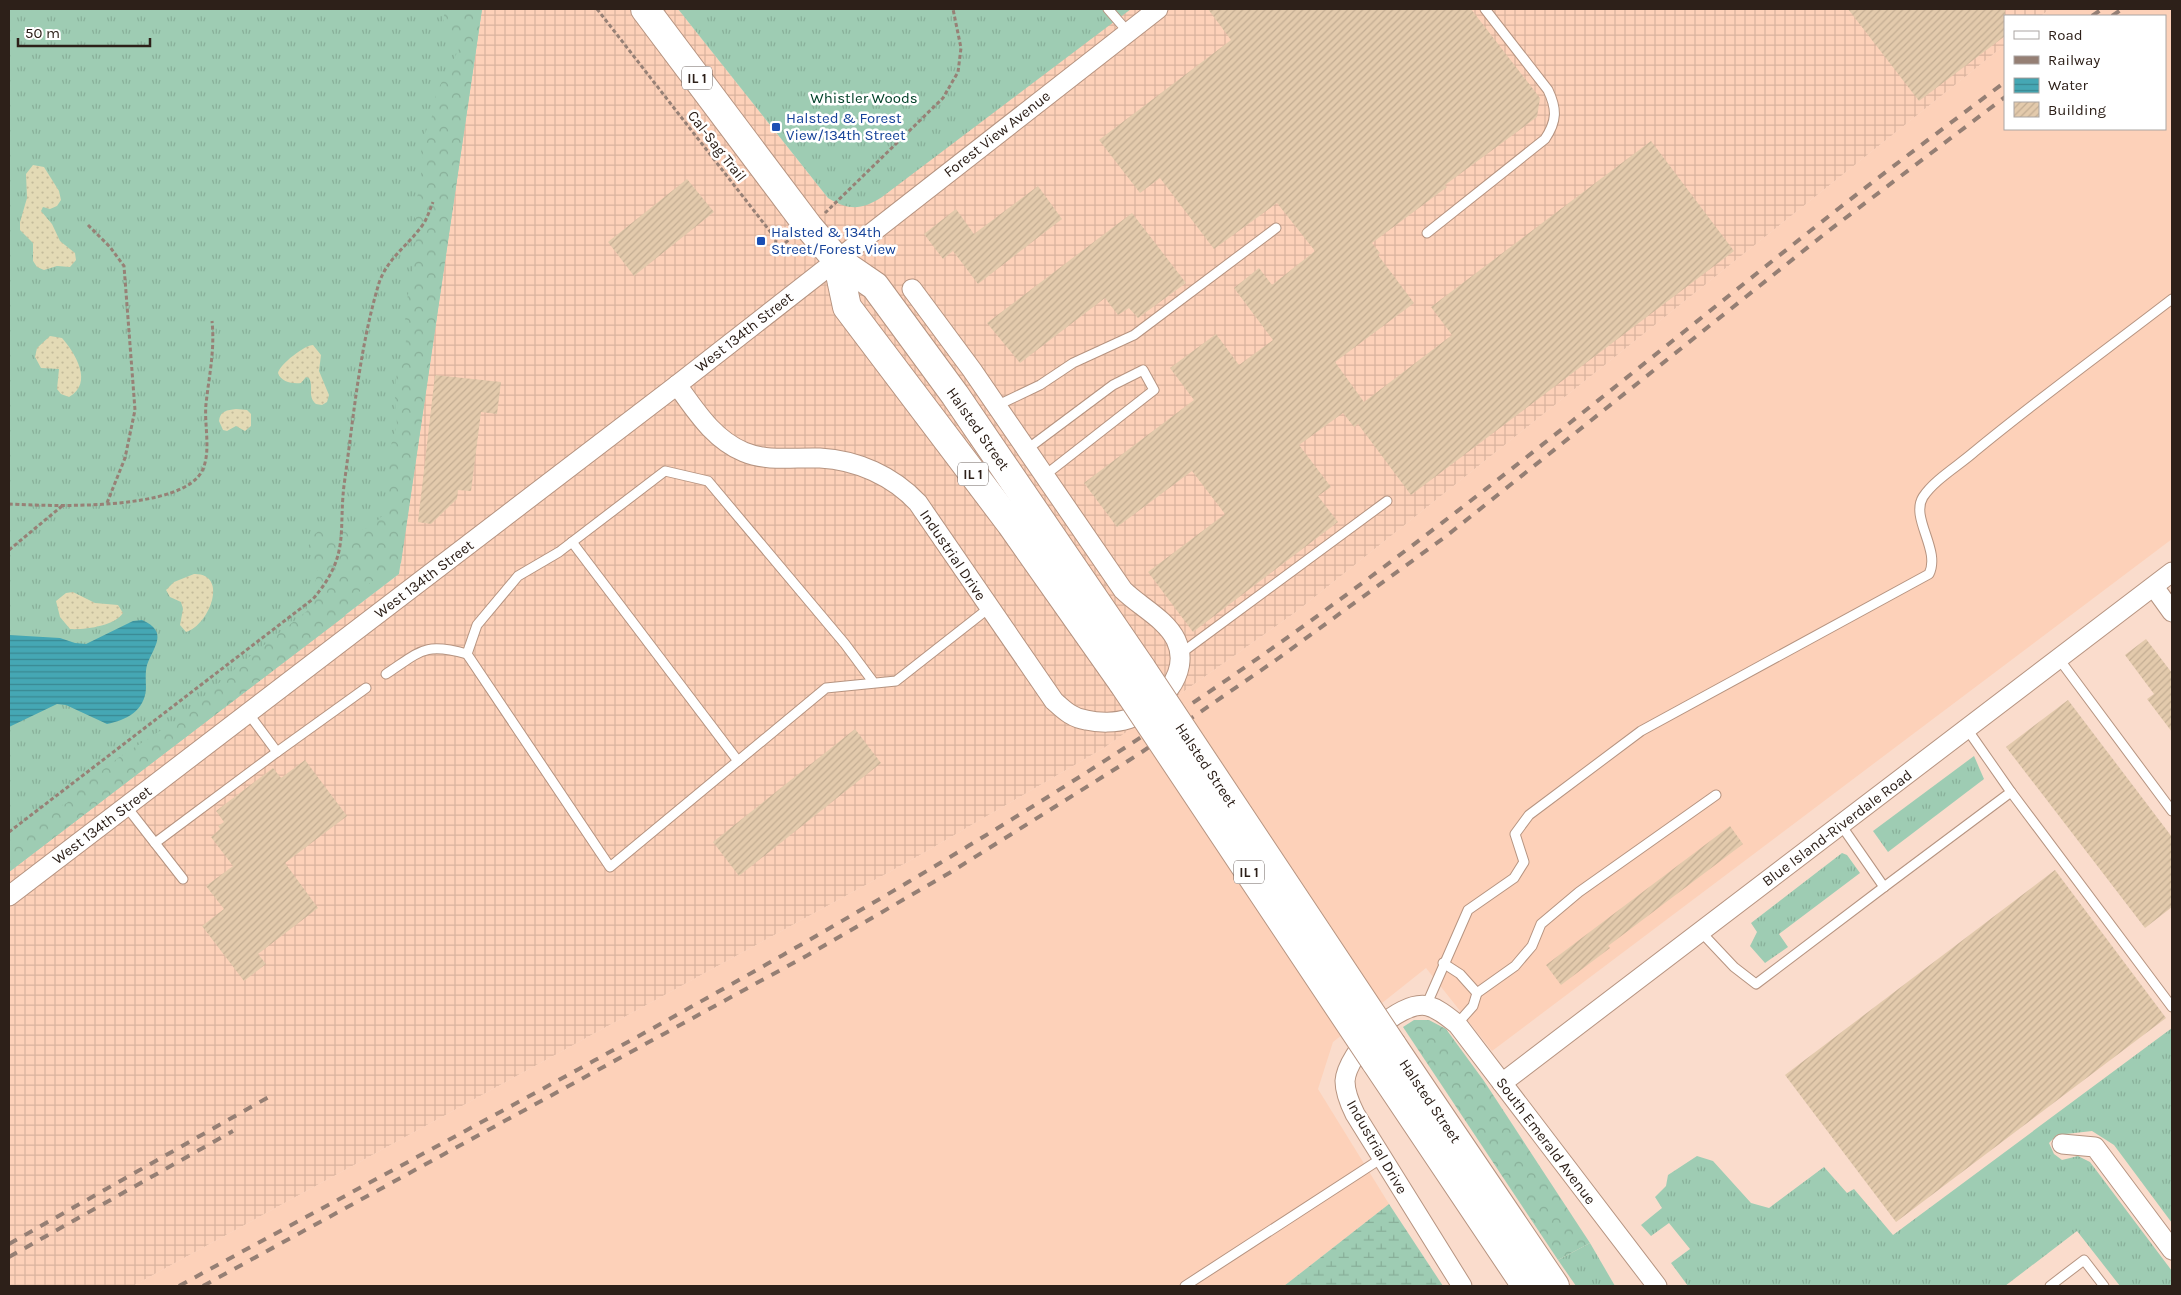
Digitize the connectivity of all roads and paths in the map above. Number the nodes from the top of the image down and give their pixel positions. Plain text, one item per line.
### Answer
1 (597, 9) edge
2 (645, 9) edge
3 (953, 9) edge
4 (1108, 9) edge
5 (1158, 9) edge
6 (1485, 9) edge
7 (1128, 32) junction
8 (433, 202) dead end
9 (834, 206) dead end
10 (88, 225) dead end
11 (1276, 228) dead end
12 (1427, 233) dead end
13 (775, 251) dead end
14 (837, 260) junction
15 (912, 289) dead end
16 (2172, 300) edge
17 (212, 321) dead end
18 (677, 385) junction
19 (996, 406) junction
20 (1026, 450) junction
21 (1044, 476) junction
22 (1387, 501) dead end
23 (107, 503) junction
24 (9, 504) edge
25 (62, 506) junction
26 (572, 542) junction
27 (9, 550) edge
28 (2172, 572) edge
29 (2154, 587) junction
30 (989, 608) junction
31 (2172, 612) edge
32 (467, 654) junction
33 (1180, 654) junction
34 (2059, 659) junction
35 (386, 674) dead end
36 (874, 683) junction
37 (366, 688) dead end
38 (248, 713) junction
39 (1967, 729) junction
40 (277, 752) junction
41 (738, 761) junction
42 (2011, 792) junction
43 (1716, 795) dead end
44 (126, 806) junction
45 (2172, 811) edge
46 (1841, 825) junction
47 (9, 832) edge
48 (155, 843) junction
49 (183, 879) dead end
50 (1884, 887) junction
51 (9, 896) edge
52 (1701, 932) junction
53 (1443, 963) junction
54 (1476, 992) junction
55 (1426, 1006) junction
56 (2172, 1007) edge
57 (1457, 1024) junction
58 (1384, 1053) junction
59 (1502, 1083) junction
60 (2062, 1144) dead end
61 (1382, 1158) junction
62 (2172, 1250) edge
63 (1185, 1286) edge
64 (1462, 1286) edge
65 (1526, 1286) edge
66 (1555, 1286) edge
67 (1657, 1286) edge
68 (2050, 1286) edge
69 (2104, 1286) edge

1 - 13 path, Cal-Sag Trail
2 - 14 main road, Halsted Street / IL 1
3 - 9 path
4 - 7 lane
5 - 7 street, Forest View Avenue
6 - 12 lane
7 - 14 street, Forest View Avenue
8 - 47 path
10 - 23 path
11 - 19 lane
14 - 18 street, West 134th Street
14 - 58 main road, Halsted Street / IL 1, bridge
15 - 19 street
16 - 53 lane
17 - 23 path
18 - 30 street, Industrial Drive
18 - 38 street, West 134th Street
19 - 20 street
20 - 21 street
20 - 21 lane
21 - 33 street
22 - 33 lane
23 - 25 path
24 - 25 path
25 - 27 path
26 - 32 lane
26 - 36 lane
26 - 41 lane
28 - 29 street, Blue Island-Riverdale Road
29 - 31 street
29 - 34 street, Blue Island-Riverdale Road
30 - 33 street, Industrial Drive
30 - 36 lane
32 - 35 lane
32 - 41 lane
34 - 39 street, Blue Island-Riverdale Road
34 - 45 lane
36 - 41 lane
37 - 40 lane
38 - 40 lane
38 - 44 street, West 134th Street
39 - 42 lane
39 - 46 street, Blue Island-Riverdale Road
40 - 48 lane
42 - 50 lane
42 - 56 lane
43 - 54 lane
44 - 48 lane
44 - 51 street, West 134th Street
46 - 50 lane
46 - 52 street, Blue Island-Riverdale Road
48 - 49 lane
50 - 52 lane
52 - 59 street, Blue Island-Riverdale Road
53 - 54 lane
53 - 55 lane
54 - 57 lane
55 - 57 street, South Emerald Avenue
55 - 61 street, Industrial Drive
57 - 59 street, South Emerald Avenue
58 - 65 main road, Halsted Street / IL 1
58 - 66 main road, Halsted Street / IL 1
59 - 67 street, South Emerald Avenue
60 - 62 street
61 - 63 lane
61 - 64 street, Industrial Drive
68 - 69 lane

